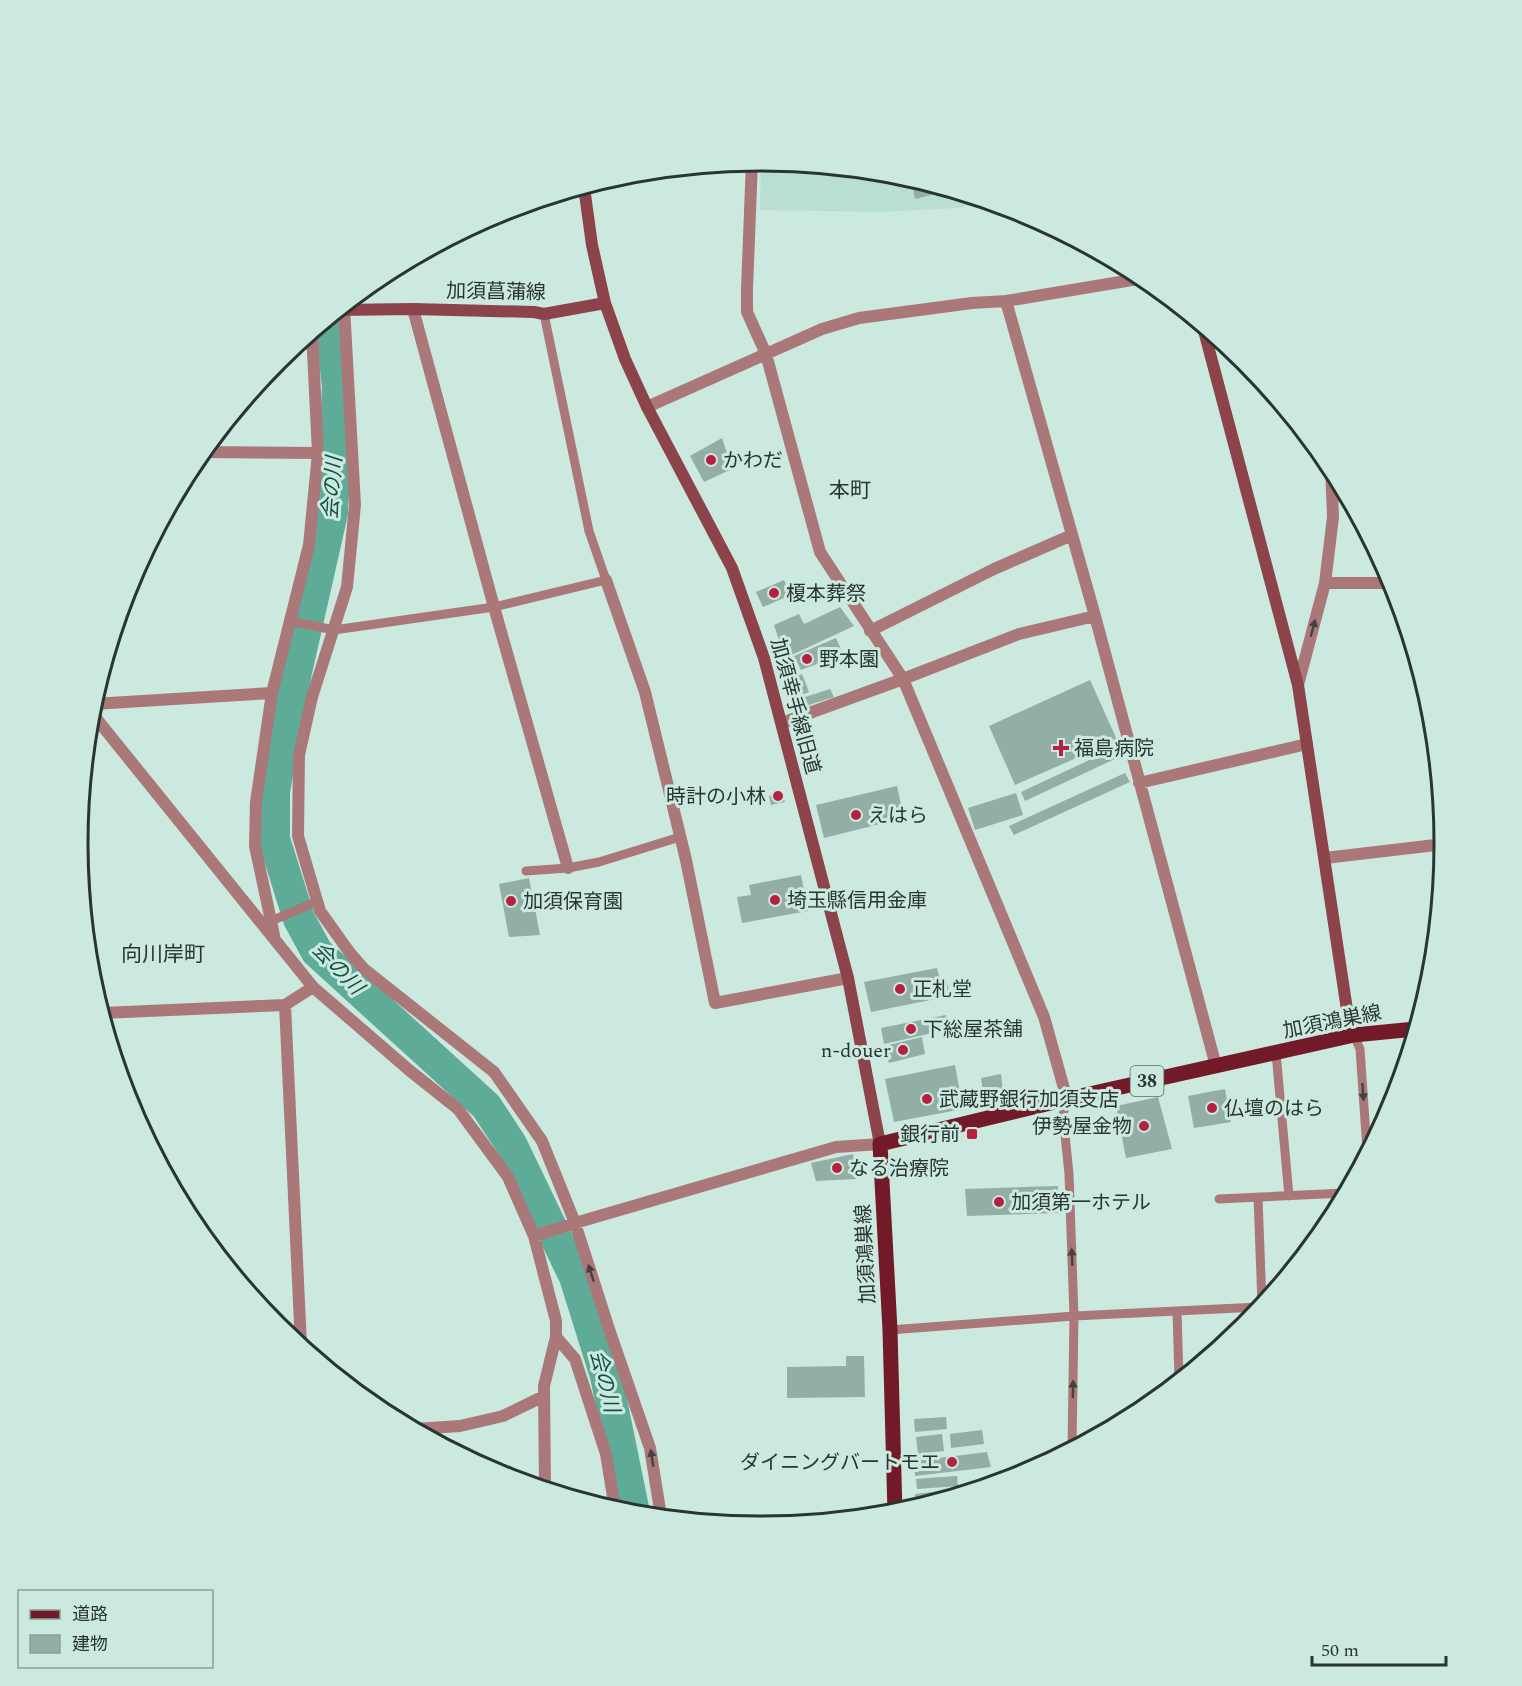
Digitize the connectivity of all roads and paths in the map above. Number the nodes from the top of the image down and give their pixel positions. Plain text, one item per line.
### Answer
1 (752, 171) edge
2 (585, 194) edge
3 (1129, 280) edge
4 (1006, 301) junction
5 (605, 303) junction
6 (352, 309) edge
7 (413, 309) junction
8 (543, 314) junction
9 (342, 318) edge
10 (1206, 339) edge
11 (312, 342) edge
12 (766, 354) junction
13 (647, 407) junction
14 (214, 452) edge
15 (318, 453) junction
16 (1332, 489) edge
17 (1072, 535) junction
18 (606, 580) junction
19 (1325, 583) junction
20 (1381, 583) edge
21 (494, 607) junction
22 (1095, 616) junction
23 (290, 621) junction
24 (334, 630) junction
25 (870, 631) junction
26 (903, 679) junction
27 (1298, 685) junction
28 (272, 693) junction
29 (103, 703) edge
30 (99, 722) edge
31 (782, 723) junction
32 (1307, 744) junction
33 (1140, 783) junction
34 (681, 837) junction
35 (1434, 845) edge
36 (1325, 858) junction
37 (568, 868) junction
38 (526, 872) dead end
39 (318, 901) junction
40 (272, 921) junction
41 (275, 939) junction
42 (848, 978) junction
43 (313, 987) junction
44 (285, 1005) junction
45 (110, 1013) edge
46 (1407, 1030) edge
47 (1354, 1035) junction
48 (1276, 1053) junction
49 (1216, 1066) junction
50 (1067, 1099) junction
51 (1366, 1136) edge
52 (880, 1144) junction
53 (1334, 1194) edge
54 (1289, 1196) junction
55 (1258, 1197) junction
56 (1219, 1199) dead end
57 (575, 1223) junction
58 (534, 1236) junction
59 (1261, 1293) edge
60 (1248, 1307) edge
61 (1177, 1311) junction
62 (1074, 1316) junction
63 (890, 1329) junction
64 (300, 1333) edge
65 (556, 1337) junction
66 (1179, 1370) edge
67 (544, 1396) junction
68 (431, 1428) edge
69 (1072, 1438) edge
70 (545, 1480) edge
71 (613, 1499) edge
72 (894, 1503) edge
73 (660, 1508) edge

1 - 12 street
2 - 5 street
3 - 4 street
4 - 12 street
4 - 17 street
5 - 8 street, 加須菖蒲線
5 - 13 street, 加須幸手線旧道
6 - 7 street, 加須菖蒲線
7 - 8 street, 加須菖蒲線
7 - 21 street
8 - 18 lane
9 - 24 street
10 - 27 street
11 - 15 street
12 - 13 street
12 - 25 street
13 - 31 street, 加須幸手線旧道
14 - 15 street
15 - 23 street
16 - 19 street
17 - 22 street
17 - 25 street
18 - 21 lane
18 - 34 street
19 - 20 street
27 -> 19 street
21 - 24 lane
21 - 37 street
22 - 26 street
22 - 33 street
23 - 24 lane
23 - 28 street
24 - 39 street
25 - 26 street
26 - 31 street
26 - 50 street
27 - 32 street
28 - 29 street
28 - 40 street
30 - 41 street
31 - 42 street, 加須幸手線旧道
32 - 33 street
32 - 36 street
33 - 49 street
34 - 37 lane
34 - 42 street
35 - 36 street
36 - 47 street
37 - 38 lane
39 - 40 lane
39 - 57 street
40 - 41 street
41 - 43 street
42 - 52 street, 加須幸手線旧道
43 - 44 street
43 - 58 street
44 - 45 street
44 - 64 street
46 - 47 main road, 加須鴻巣線 / 38
47 - 48 main road, 加須鴻巣線 / 38
47 -> 51 lane
48 - 49 main road, 加須鴻巣線 / 38
48 - 54 lane
49 - 50 main road, 加須鴻巣線 / 38
50 - 52 main road, 加須鴻巣線 / 38
62 -> 50 lane
52 - 57 street
52 - 63 main road, 加須鴻巣線
53 - 54 lane
54 - 55 lane
55 - 56 lane
55 - 59 lane
57 - 58 street
73 -> 57 street
58 - 65 street
60 - 61 lane
61 - 62 lane
61 - 66 lane
62 - 63 lane
69 -> 62 lane
63 - 72 main road, 加須鴻巣線
65 - 67 street
65 - 71 street
67 - 68 street
67 - 70 street

